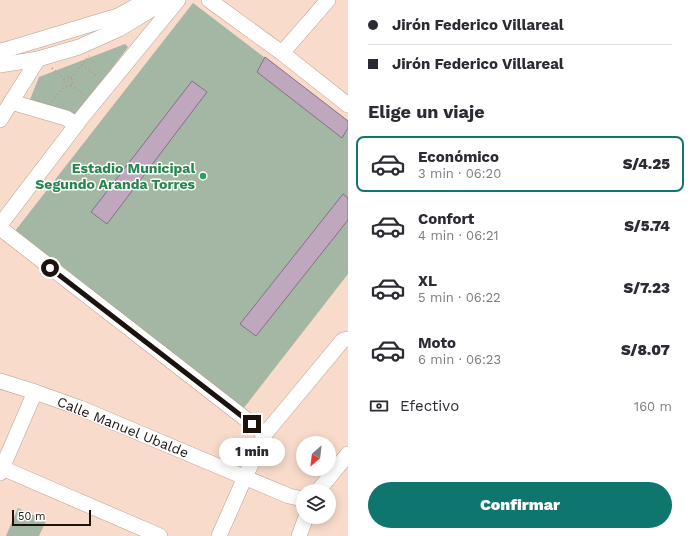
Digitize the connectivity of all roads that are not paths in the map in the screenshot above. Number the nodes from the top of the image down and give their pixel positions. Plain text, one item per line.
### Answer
1 (147, 0) edge
2 (167, 0) edge
3 (178, 0) edge
4 (209, 0) edge
5 (328, 0) edge
6 (2, 46) edge
7 (282, 53) junction
8 (38, 59) junction
9 (0, 65) edge
10 (11, 102) junction
11 (348, 105) edge
12 (0, 120) edge
13 (76, 124) junction
14 (0, 225) edge
15 (0, 228) edge
16 (348, 339) edge
17 (0, 381) edge
18 (35, 392) junction
19 (265, 434) junction
20 (348, 454) edge
21 (1, 471) edge
22 (244, 477) junction
23 (324, 484) edge
24 (296, 497) edge
25 (303, 524) edge
26 (127, 530) edge
27 (160, 536) edge
28 (219, 536) edge
29 (299, 536) edge

1 - 6 street
2 - 8 street
3 - 13 street
4 - 7 street
5 - 7 street
7 - 11 street
8 - 9 street
8 - 10 street
10 - 12 street
10 - 13 street
13 - 14 street
15 - 19 street
16 - 19 street
17 - 18 street, Calle Manuel Ubalde
18 - 21 street
18 - 22 street, Calle Manuel Ubalde
19 - 22 street
20 - 23 street
21 - 26 street
22 - 24 street, Calle Manuel Ubalde
22 - 28 street
25 - 29 street
26 - 27 street

